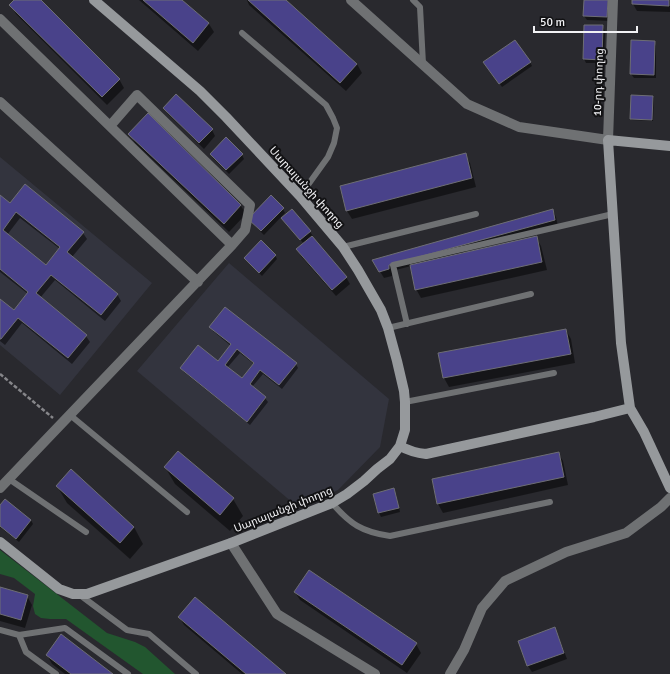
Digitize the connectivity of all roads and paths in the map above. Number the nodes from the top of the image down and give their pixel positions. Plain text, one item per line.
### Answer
1 (94, 0) edge
2 (351, 0) edge
3 (413, 0) edge
4 (613, 0) edge
5 (0, 19) edge
6 (242, 33) dead end
7 (423, 64) junction
8 (0, 102) edge
9 (110, 126) junction
10 (608, 140) junction
11 (670, 146) edge
12 (300, 196) junction
13 (476, 214) dead end
14 (613, 214) junction
15 (232, 245) junction
16 (343, 247) junction
17 (198, 282) junction
18 (532, 294) dead end
19 (407, 324) junction
20 (388, 328) junction
21 (554, 373) dead end
22 (0, 374) edge
23 (406, 402) junction
24 (630, 408) junction
25 (70, 416) junction
26 (61, 424) junction
27 (400, 446) junction
28 (9, 479) junction
29 (0, 488) edge
30 (670, 488) edge
31 (670, 498) edge
32 (550, 502) dead end
33 (332, 503) junction
34 (187, 512) dead end
35 (86, 532) dead end
36 (0, 542) edge
37 (231, 543) junction
38 (80, 595) junction
39 (0, 630) edge
40 (19, 635) junction
41 (56, 674) edge
42 (128, 674) edge
43 (196, 674) edge
44 (375, 674) edge
45 (450, 674) edge

1 - 12 street, Սարալանջի փողոց
2 - 7 street
3 - 7 lane
4 - 10 street, 10-րդ փողոց
5 - 9 street
6 - 12 lane
7 - 10 street
8 - 17 street
9 - 15 street
9 - 15 street
10 - 11 street
10 - 14 street
12 - 16 street, Սարալանջի փողոց
13 - 16 lane
14 - 19 lane
14 - 24 street
15 - 17 street
16 - 20 street, Սարալանջի փողոց
17 - 25 street
18 - 19 lane
19 - 20 lane
20 - 23 street, Սարալանջի փողոց
21 - 23 lane
22 - 26 path
23 - 27 street, Սարալանջի փողոց
24 - 27 street
24 - 30 street
25 - 26 street
25 - 34 lane
26 - 28 street
27 - 33 street, Սարալանջի փողոց
28 - 29 street
28 - 35 lane
31 - 45 street
32 - 33 lane
33 - 37 street, Սարալանջի փողոց
36 - 38 street, Սարալանջի փողոց
37 - 38 street, Սարալանջի փողոց
37 - 44 street
38 - 43 lane
39 - 40 lane
40 - 41 lane
40 - 42 lane

